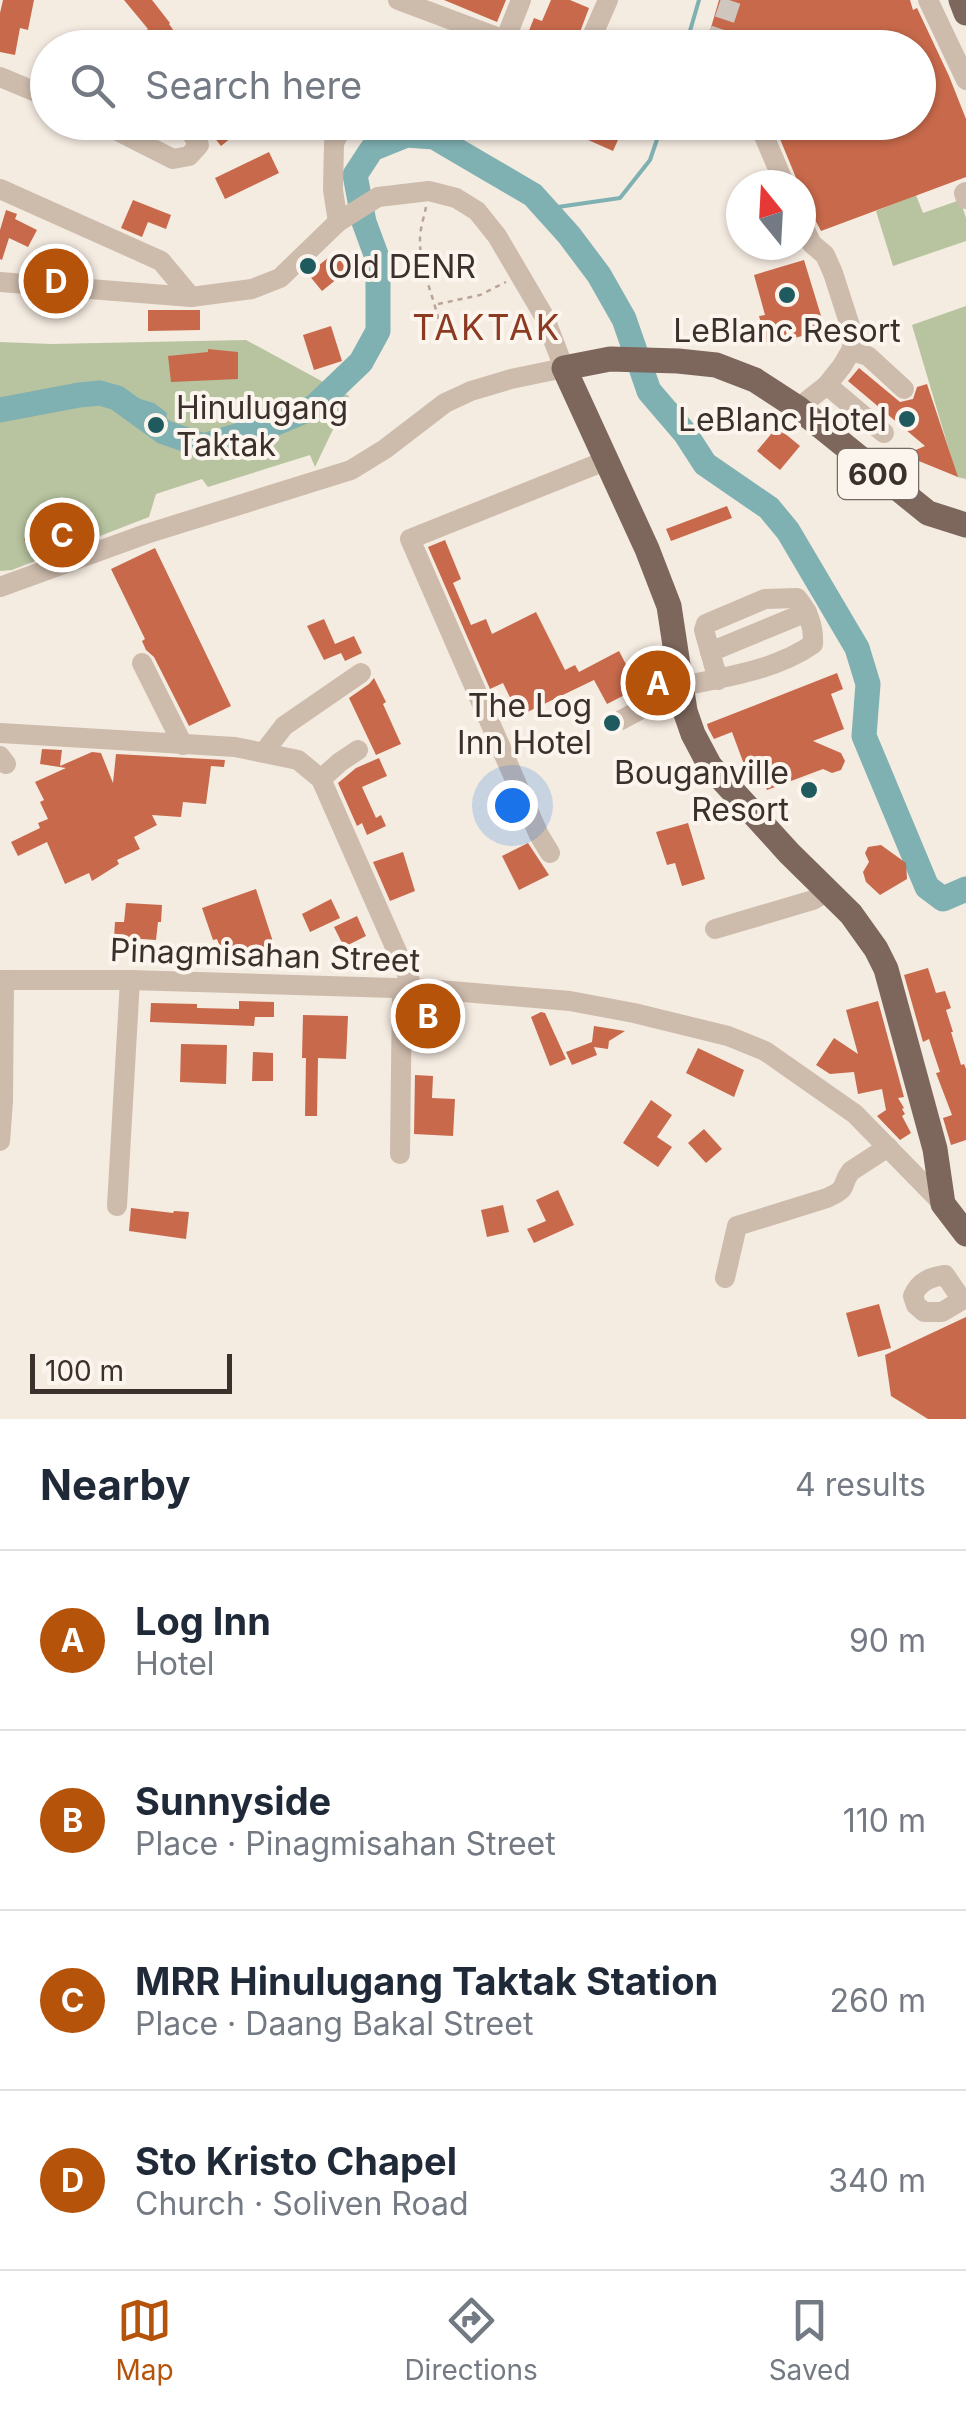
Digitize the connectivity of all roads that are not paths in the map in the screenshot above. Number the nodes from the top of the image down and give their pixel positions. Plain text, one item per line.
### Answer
1 (398, 0) edge
2 (521, 0) edge
3 (608, 0) edge
4 (928, 0) edge
5 (961, 0) edge
6 (966, 12) edge
7 (470, 30) edge
8 (509, 30) edge
9 (595, 30) edge
10 (0, 78) edge
11 (966, 80) edge
12 (30, 90) edge
13 (136, 140) edge
14 (196, 140) edge
15 (335, 140) edge
16 (766, 140) edge
17 (779, 170) edge
18 (0, 188) edge
19 (342, 219) junction
20 (816, 247) edge
21 (0, 282) edge
22 (191, 297) junction
23 (851, 351) junction
24 (564, 368) junction
25 (827, 385) junction
26 (904, 389) dead end
27 (798, 408) junction
28 (884, 433) dead end
29 (606, 462) junction
30 (966, 524) edge
31 (0, 587) edge
32 (142, 663) dead end
33 (361, 674) dead end
34 (718, 680) junction
35 (682, 691) junction
36 (621, 720) dead end
37 (0, 732) edge
38 (183, 745) junction
39 (358, 750) dead end
40 (264, 752) junction
41 (321, 779) junction
42 (550, 853) dead end
43 (828, 891) junction
44 (716, 930) dead end
45 (2, 980) edge
46 (130, 980) junction
47 (408, 988) junction
48 (2, 1101) edge
49 (0, 1141) edge
50 (888, 1146) junction
51 (400, 1154) dead end
52 (943, 1204) junction
53 (116, 1206) dead end
54 (966, 1234) edge
55 (725, 1278) dead end

1 - 7 street
2 - 8 street
3 - 9 street
4 - 11 street
5 - 6 main road
10 - 12 street
13 - 14 street
15 - 19 street
16 - 17 street
18 - 22 street
19 - 22 street
19 - 24 street
20 - 23 street
21 - 22 street
23 - 25 street
23 - 26 street
24 - 27 main road, 600
24 - 29 main road
24 - 31 street, 600
25 - 27 street
25 - 28 street
27 - 30 main road, 600
29 - 35 main road
29 - 42 street
32 - 38 street
33 - 40 street
34 - 34 street
34 - 35 street
35 - 36 street
35 - 43 main road
37 - 38 street
38 - 40 street
39 - 41 street
40 - 41 street
41 - 47 street
43 - 44 street
43 - 52 main road
45 - 46 street, Pinagmisahan Street
45 - 48 street
46 - 47 street, Pinagmisahan Street
46 - 53 street
47 - 50 street, Pinagmisahan Street
47 - 51 street
48 - 49 street
50 - 52 street, Pinagmisahan Street
50 - 55 street
52 - 54 main road

